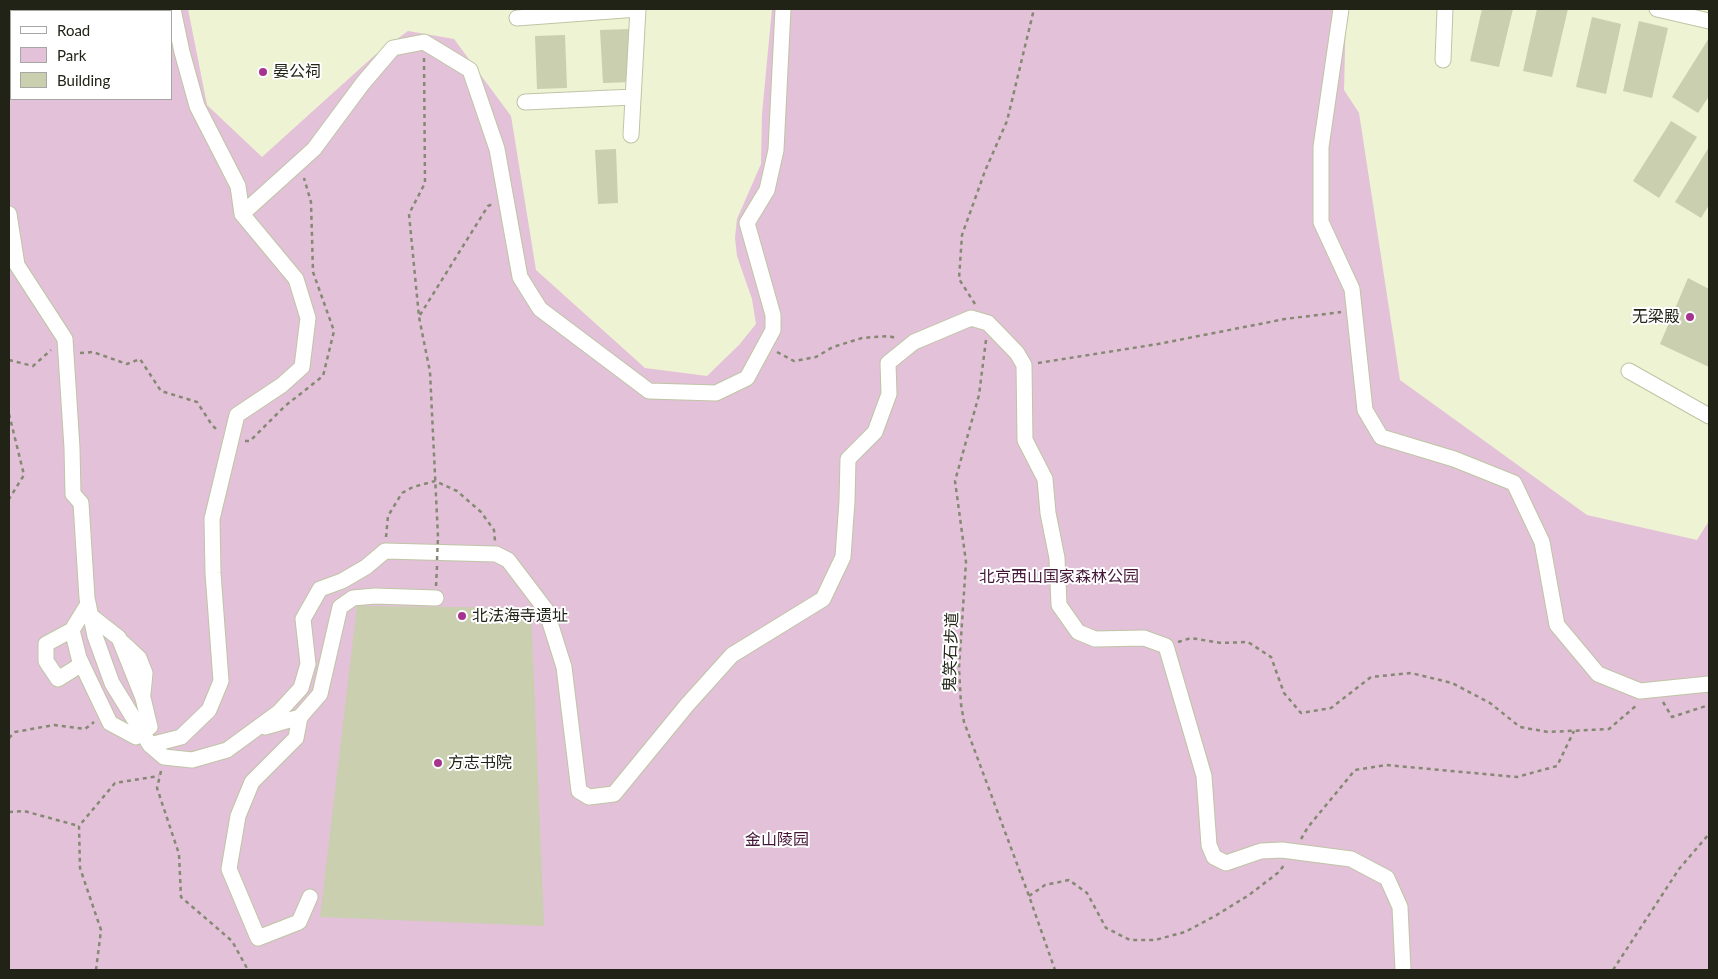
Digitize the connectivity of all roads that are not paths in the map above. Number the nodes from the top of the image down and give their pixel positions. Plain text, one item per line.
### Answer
1 (173, 9) edge
2 (638, 9) edge
3 (783, 9) edge
4 (1341, 9) edge
5 (1445, 9) edge
6 (1657, 9) edge
7 (517, 18) dead end
8 (1709, 21) edge
9 (1443, 60) dead end
10 (633, 97) junction
11 (525, 102) dead end
12 (631, 136) dead end
13 (9, 214) edge
14 (242, 214) junction
15 (1629, 371) dead end
16 (1709, 416) edge
17 (436, 598) road end
18 (90, 610) junction
19 (72, 630) junction
20 (82, 664) junction
21 (1709, 684) edge
22 (300, 717) junction
23 (256, 729) junction
24 (146, 739) junction
25 (310, 897) dead end
26 (1403, 970) edge

1 - 14 street
2 - 7 street
2 - 10 street
3 - 14 street
4 - 21 street
5 - 9 street
6 - 8 street
10 - 11 street
10 - 12 street
13 - 18 street
14 - 24 street
15 - 16 street
17 - 22 street
18 - 19 street
18 - 24 street
18 - 24 street
19 - 20 street
19 - 20 street
20 - 24 street
22 - 23 street
22 - 25 street
23 - 24 street
23 - 26 street

